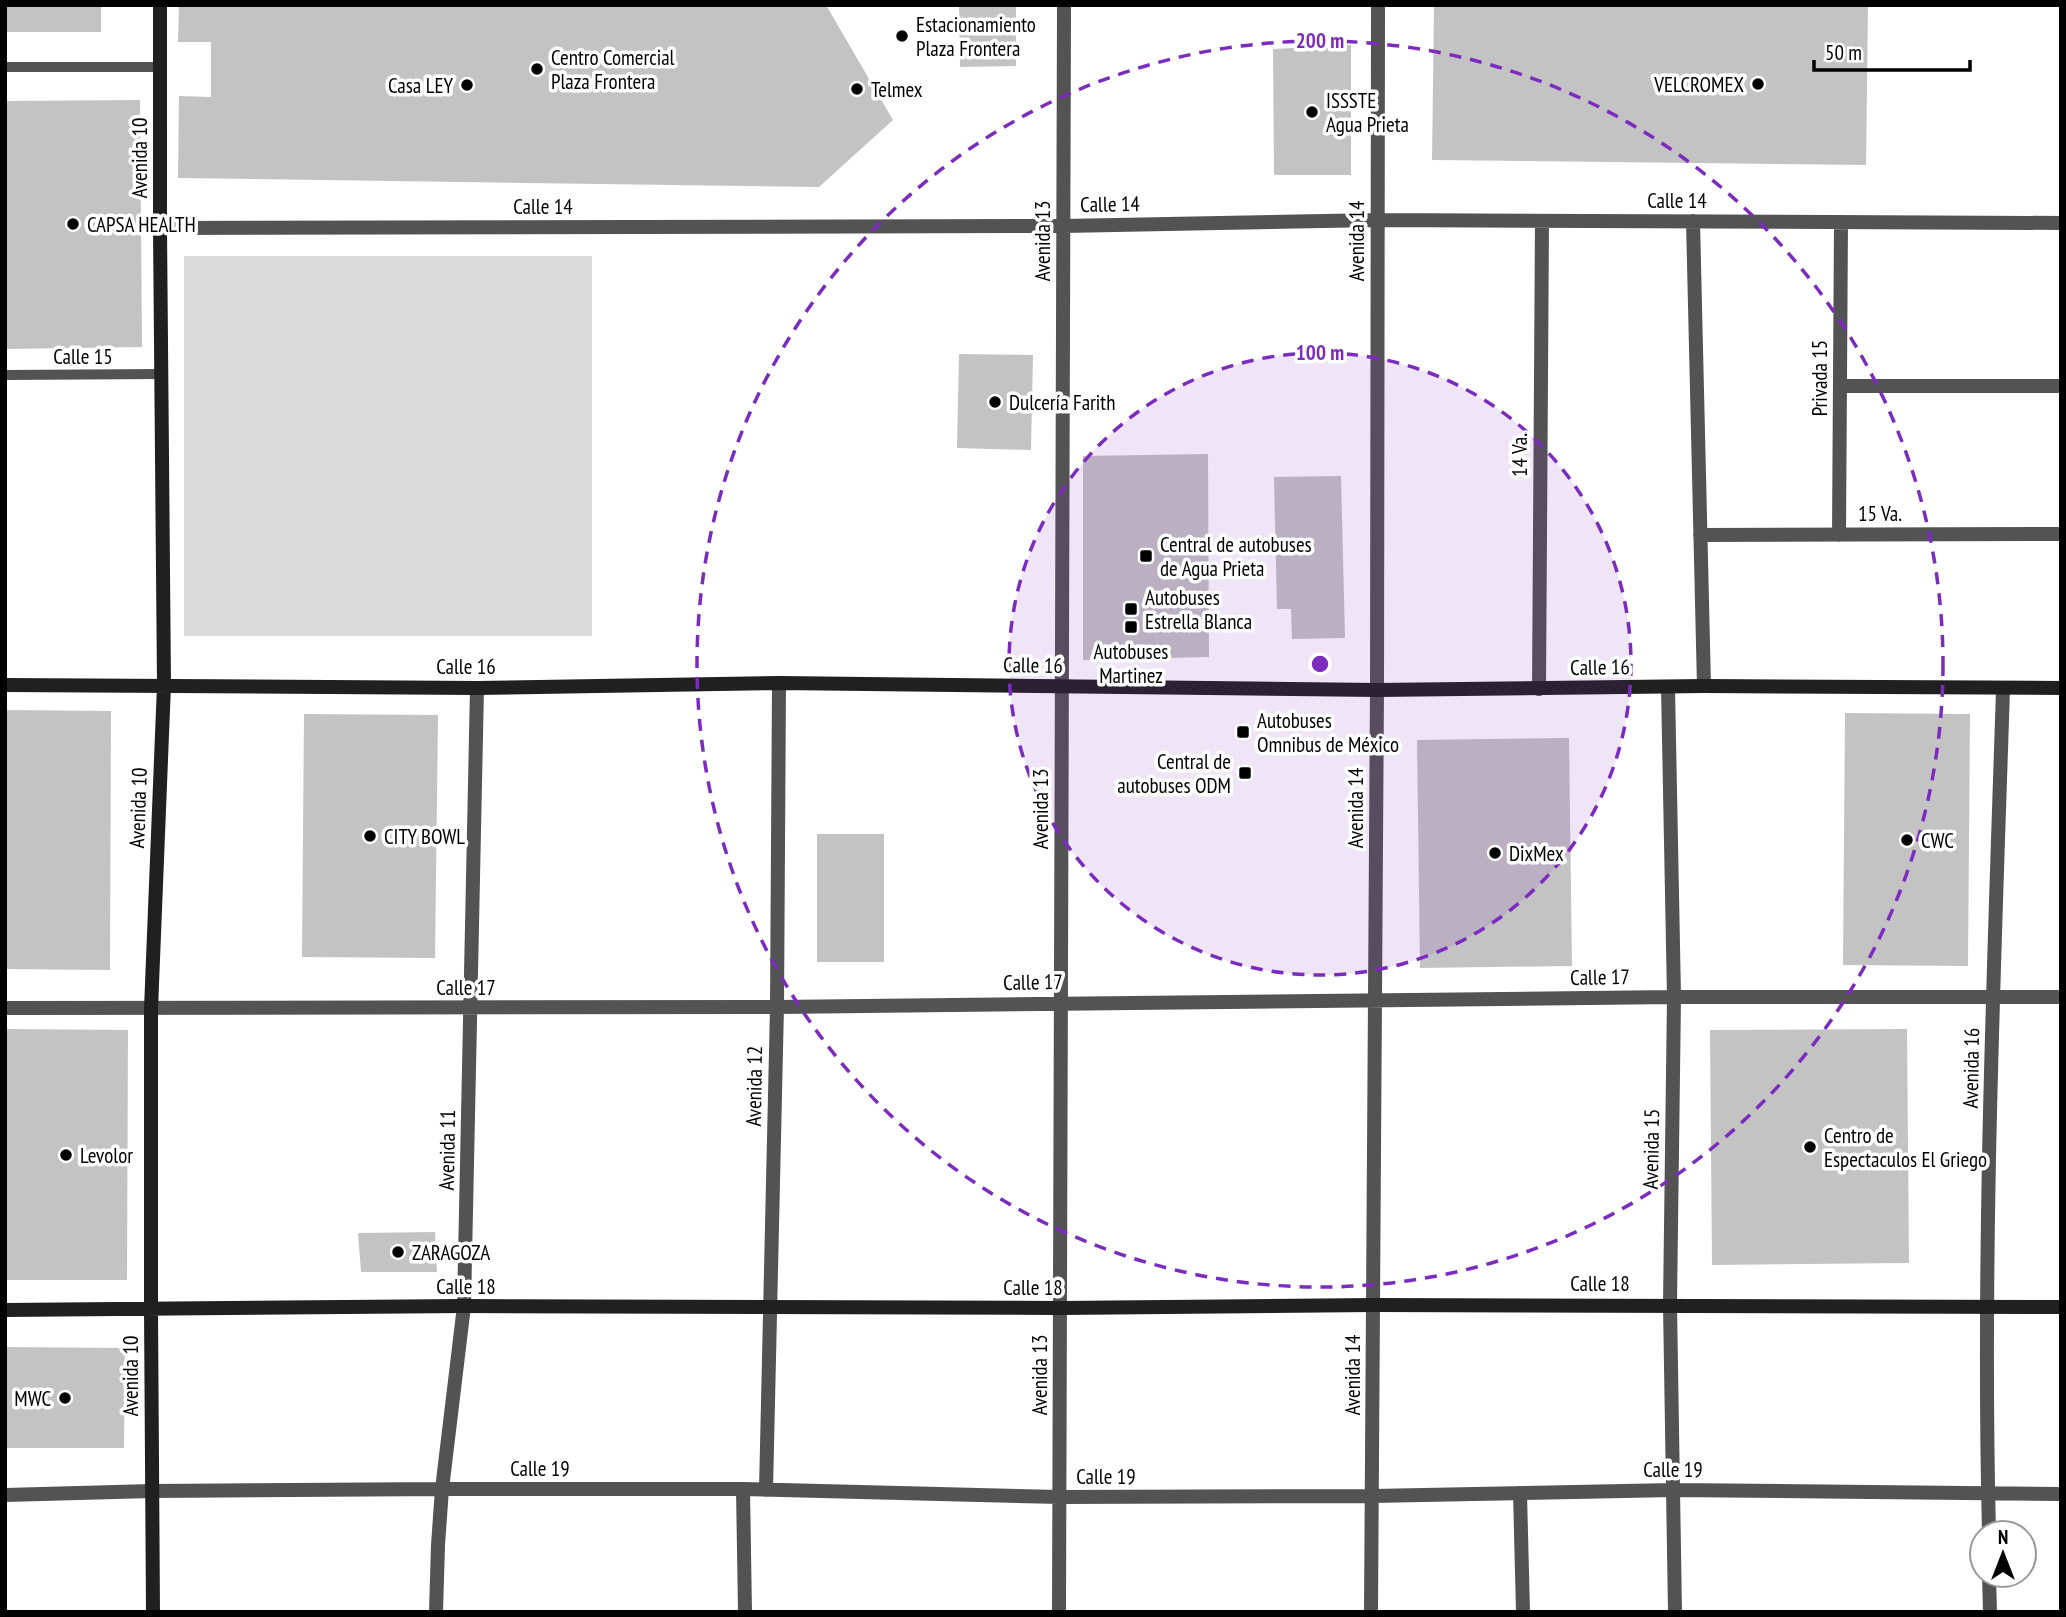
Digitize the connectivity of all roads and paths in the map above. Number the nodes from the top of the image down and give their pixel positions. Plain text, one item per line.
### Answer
1 (160, 5) edge
2 (1064, 5) edge
3 (1378, 5) edge
4 (5, 67) edge
5 (160, 67) junction
6 (1377, 220) junction
7 (1542, 221) junction
8 (1693, 222) junction
9 (1841, 222) junction
10 (2061, 223) edge
11 (1063, 226) junction
12 (160, 228) junction
13 (161, 374) junction
14 (5, 375) edge
15 (1840, 386) junction
16 (2061, 386) edge
17 (2061, 534) edge
18 (1700, 535) junction
19 (1839, 535) junction
20 (779, 683) junction
21 (5, 685) edge
22 (164, 685) junction
23 (1060, 686) junction
24 (1704, 686) junction
25 (1668, 687) junction
26 (477, 688) junction
27 (2003, 688) junction
28 (2061, 688) edge
29 (1539, 689) junction
30 (1377, 690) junction
31 (1993, 996) junction
32 (1674, 997) junction
33 (2061, 997) edge
34 (1375, 1001) junction
35 (1062, 1002) junction
36 (776, 1007) junction
37 (5, 1008) edge
38 (472, 1008) junction
39 (151, 1009) junction
40 (1670, 1304) junction
41 (1373, 1305) junction
42 (464, 1306) junction
43 (770, 1307) junction
44 (1988, 1307) junction
45 (2061, 1307) edge
46 (1060, 1308) junction
47 (5, 1310) edge
48 (151, 1310) junction
49 (442, 1489) junction
50 (743, 1489) junction
51 (766, 1490) junction
52 (1674, 1490) junction
53 (152, 1492) junction
54 (1520, 1493) junction
55 (1988, 1494) junction
56 (2061, 1494) edge
57 (5, 1495) edge
58 (1372, 1496) junction
59 (1060, 1497) junction
60 (1989, 1519) edge
61 (1989, 1589) edge
62 (153, 1612) edge
63 (436, 1612) edge
64 (745, 1612) edge
65 (1059, 1612) edge
66 (1371, 1612) edge
67 (1523, 1612) edge
68 (1675, 1612) edge
69 (1990, 1612) edge

1 - 5 street, Avenida 10
2 - 11 street, Avenida 13
3 - 6 street, Avenida 14
4 - 5 lane
5 - 12 street, Avenida 10
6 - 7 street, Calle 14
6 - 11 street, Calle 14
6 - 30 street, Avenida 14
7 - 8 street, Calle 14
7 - 29 street, 14 Va.
8 - 9 street, Calle 14
8 - 18 street
9 - 10 street, Calle 14
9 - 15 street, Privada 15
11 - 12 street, Calle 14
11 - 23 street, Avenida 13
12 - 13 street, Avenida 10
13 - 14 lane, Calle 15
13 - 22 street, Avenida 10
15 - 16 street
15 - 19 street, Privada 15
17 - 19 street, 15 Va.
18 - 19 street, 15 Va.
18 - 24 street
20 - 23 street, Calle 16
20 - 26 street, Calle 16
20 - 36 street, Avenida 12
21 - 22 street, Calle 16
22 - 26 street, Calle 16
22 - 39 street, Avenida 10
23 - 30 street, Calle 16
23 - 35 street, Avenida 13
24 - 25 street, Calle 16
24 - 27 street, Calle 16
25 - 29 street, Calle 16
25 - 32 street, Avenida 15
26 - 38 street, Avenida 11
27 - 28 street, Calle 16
27 - 31 street, Avenida 16
29 - 30 street, Calle 16
30 - 34 street, Avenida 14
31 - 32 street, Calle 17
31 - 33 street, Calle 17
31 - 44 street, Avenida 16
32 - 34 street, Calle 17
32 - 40 street, Avenida 15
34 - 35 street, Calle 17
34 - 41 street, Avenida 14
35 - 36 street, Calle 17
35 - 46 street, Avenida 13
36 - 38 street, Calle 17
36 - 43 street, Avenida 12
37 - 39 street, Calle 17
38 - 39 street, Calle 17
38 - 42 street, Avenida 11
39 - 48 street, Avenida 10
40 - 41 street, Calle 18
40 - 44 street, Calle 18
40 - 52 street, Avenida 15
41 - 46 street, Calle 18
41 - 58 street, Avenida 14
42 - 43 street, Calle 18
42 - 48 street, Calle 18
42 - 49 street, Avenida 11
43 - 46 street, Calle 18
43 - 51 street, Avenida 12
44 - 45 street, Calle 18
44 - 55 street, Avenida 16
46 - 59 street, Avenida 13
47 - 48 street, Calle 18
48 - 53 street, Avenida 10
49 - 50 street, Calle 19
49 - 53 street, Calle 19
49 - 63 street, Avenida 11
50 - 51 street, Calle 19
50 - 64 street
51 - 59 street, Calle 19
52 - 54 street, Calle 19
52 - 55 street, Calle 19
52 - 68 street, Avenida 15
53 - 57 street, Calle 19
53 - 62 street, Avenida 10
54 - 58 street, Calle 19
54 - 67 street
55 - 56 street, Calle 19
55 - 60 street, Avenida 16
58 - 59 street, Calle 19
58 - 66 street, Avenida 14
59 - 65 street, Avenida 13
61 - 69 street

